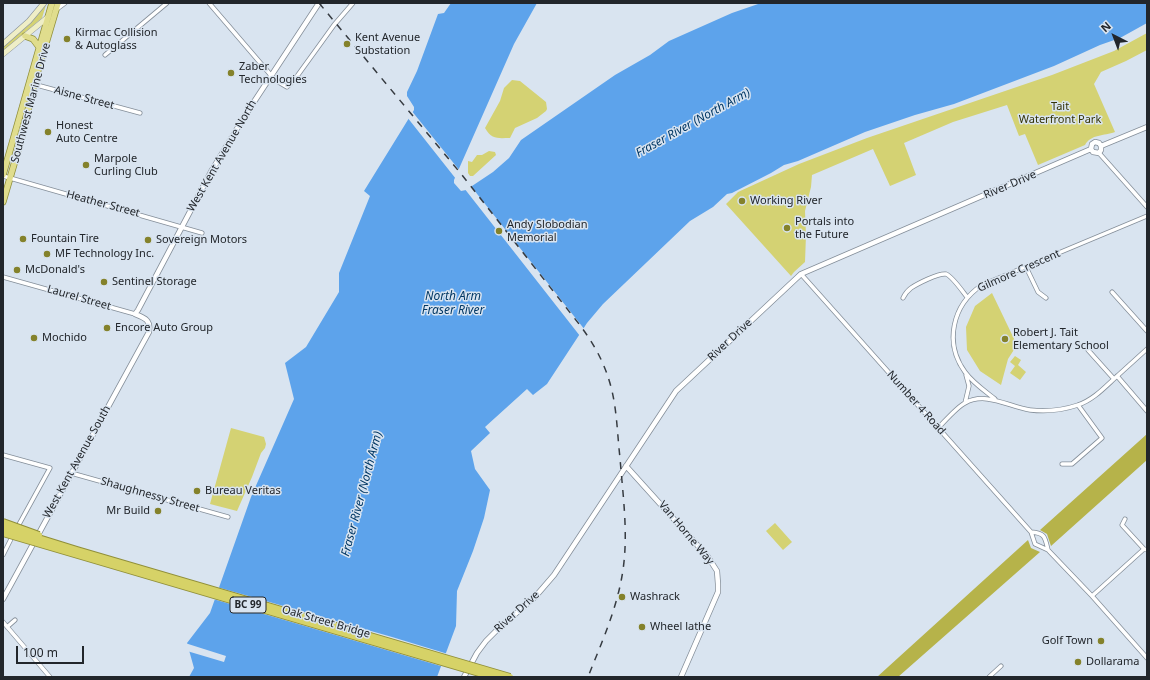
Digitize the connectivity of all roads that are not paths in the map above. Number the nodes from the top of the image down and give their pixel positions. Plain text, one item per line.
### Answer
1 (44, 3) edge
2 (52, 3) edge
3 (58, 3) edge
4 (65, 3) edge
5 (167, 3) edge
6 (209, 3) edge
7 (318, 3) edge
8 (352, 3) edge
9 (56, 10) junction
10 (49, 16) junction
11 (25, 36) junction
12 (3, 44) edge
13 (39, 47) junction
14 (3, 54) edge
15 (105, 55) dead end
16 (271, 76) junction
17 (32, 83) junction
18 (140, 114) dead end
19 (1147, 127) edge
20 (1101, 146) junction
21 (1091, 150) junction
22 (1098, 153) junction
23 (6, 155) edge
24 (3, 175) edge
25 (10, 178) junction
26 (3, 202) edge
27 (1147, 208) edge
28 (1147, 216) edge
29 (182, 226) junction
30 (202, 233) dead end
31 (1026, 267) junction
32 (801, 274) junction
33 (3, 277) edge
34 (1112, 292) dead end
35 (968, 297) junction
36 (903, 298) dead end
37 (1046, 298) dead end
38 (135, 314) junction
39 (150, 326) joint
40 (1147, 331) edge
41 (1147, 349) edge
42 (1088, 350) dead end
43 (964, 371) junction
44 (1115, 377) junction
45 (996, 399) junction
46 (965, 403) junction
47 (1078, 404) junction
48 (1147, 411) edge
49 (938, 428) junction
50 (3, 455) edge
51 (1062, 464) dead end
52 (626, 466) junction
53 (71, 473) junction
54 (228, 517) dead end
55 (1125, 519) dead end
56 (3, 522) edge
57 (3, 528) edge
58 (1031, 532) junction
59 (3, 533) edge
60 (51, 542) junction
61 (1146, 549) edge
62 (1048, 550) junction
63 (3, 555) edge
64 (1092, 596) junction
65 (3, 598) edge
66 (15, 620) dead end
67 (3, 622) edge
68 (7, 627) junction
69 (1147, 658) edge
70 (1001, 666) dead end
71 (50, 677) edge
72 (464, 677) edge
73 (493, 677) edge
74 (510, 677) edge
75 (681, 677) edge
76 (989, 677) edge

1 - 12 main road
2 - 10 main road, Southwest Marine Drive
3 - 9 main road, Southwest Marine Drive
4 - 9 street
5 - 15 street
6 - 16 street
7 - 16 street, West Kent Avenue North
8 - 16 street
9 - 10 main road
9 - 17 main road, Southwest Marine Drive
10 - 11 main road
10 - 13 main road, Southwest Marine Drive
11 - 13 main road
11 - 14 main road
13 - 17 main road, Southwest Marine Drive
16 - 29 street, West Kent Avenue North
17 - 18 street, Aisne Street
17 - 23 main road, Southwest Marine Drive
17 - 25 main road, Southwest Marine Drive
19 - 20 street
20 - 21 street
20 - 22 street
21 - 22 street
21 - 32 street, River Drive
22 - 27 street
23 - 24 main road, Southwest Marine Drive
24 - 25 street, Heather Street
25 - 26 main road, Southwest Marine Drive
25 - 29 street, Heather Street
28 - 31 street, Gilmore Crescent
29 - 30 street, Heather Street
29 - 38 street, West Kent Avenue North
31 - 35 street, Gilmore Crescent
31 - 37 street
32 - 49 street, Number 4 Road
32 - 52 street, River Drive
33 - 38 street, Laurel Street
34 - 40 street
35 - 36 street
35 - 43 street, Gilmore Crescent
38 - 39 street, Laurel Street
39 - 53 street, West Kent Avenue South
41 - 44 street
42 - 44 street
43 - 45 street, Gilmore Crescent
43 - 46 street, Gilmore Crescent
44 - 47 street
44 - 48 street
45 - 46 street
45 - 47 street
46 - 49 street
47 - 51 street
49 - 58 street, Number 4 Road
50 - 63 street
52 - 72 street, River Drive
52 - 75 street, Van Horne Way
53 - 54 street, Shaughnessy Street
53 - 65 street, West Kent Avenue South
55 - 61 street
56 - 60 highway, bridge
57 - 60 highway, Oak Street Bridge / BC 99, bridge
58 - 62 street, Number 4 Road
58 - 62 street, Number 4 Road
59 - 73 highway, Oak Street Bridge / BC 99, bridge
60 - 74 highway, Oak Street Bridge / BC 99, bridge
61 - 64 street
62 - 64 street, Number 4 Road
64 - 69 street, Number 4 Road
66 - 68 street
67 - 68 street
68 - 71 street
70 - 76 street

